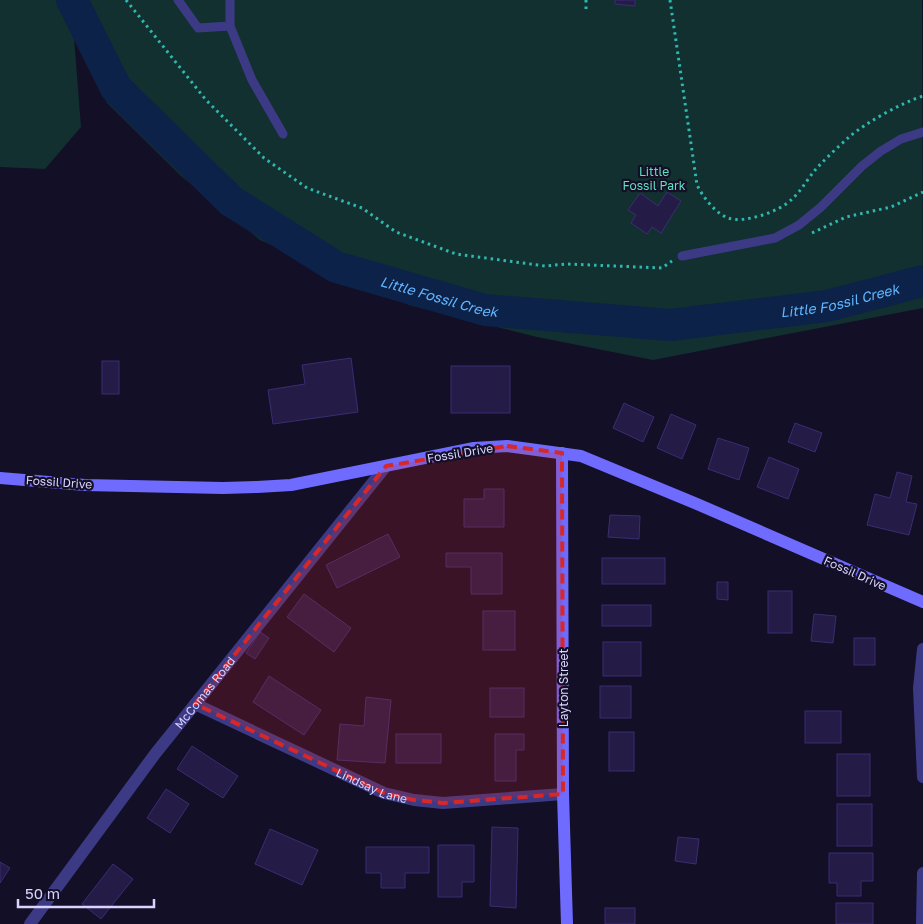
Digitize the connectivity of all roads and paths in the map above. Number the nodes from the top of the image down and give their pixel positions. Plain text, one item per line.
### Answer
1 (126, 0) edge
2 (178, 0) edge
3 (230, 0) edge
4 (586, 0) edge
5 (670, 0) edge
6 (586, 12) dead end
7 (230, 26) junction
8 (923, 96) edge
9 (923, 132) edge
10 (284, 134) dead end
11 (923, 192) edge
12 (799, 225) junction
13 (682, 256) joint
14 (562, 453) junction
15 (386, 466) junction
16 (0, 478) edge
17 (923, 602) edge
18 (923, 649) edge
19 (195, 704) junction
20 (923, 777) edge
21 (564, 794) junction
22 (923, 874) edge
23 (30, 924) edge
24 (567, 924) edge
25 (922, 924) edge

1 - 13 path
2 - 7 lane
3 - 7 lane
4 - 6 path
5 - 8 path
7 - 10 lane
9 - 12 lane
11 - 12 path
12 - 13 lane
14 - 15 street, Fossil Drive
14 - 17 street, Fossil Drive
14 - 21 street, Layton Street
15 - 16 street, Fossil Drive
15 - 19 street, McComas Road
18 - 20 street
19 - 21 street, Lindsay Lane
19 - 23 street, McComas Road
21 - 24 street, Layton Street
22 - 25 street

